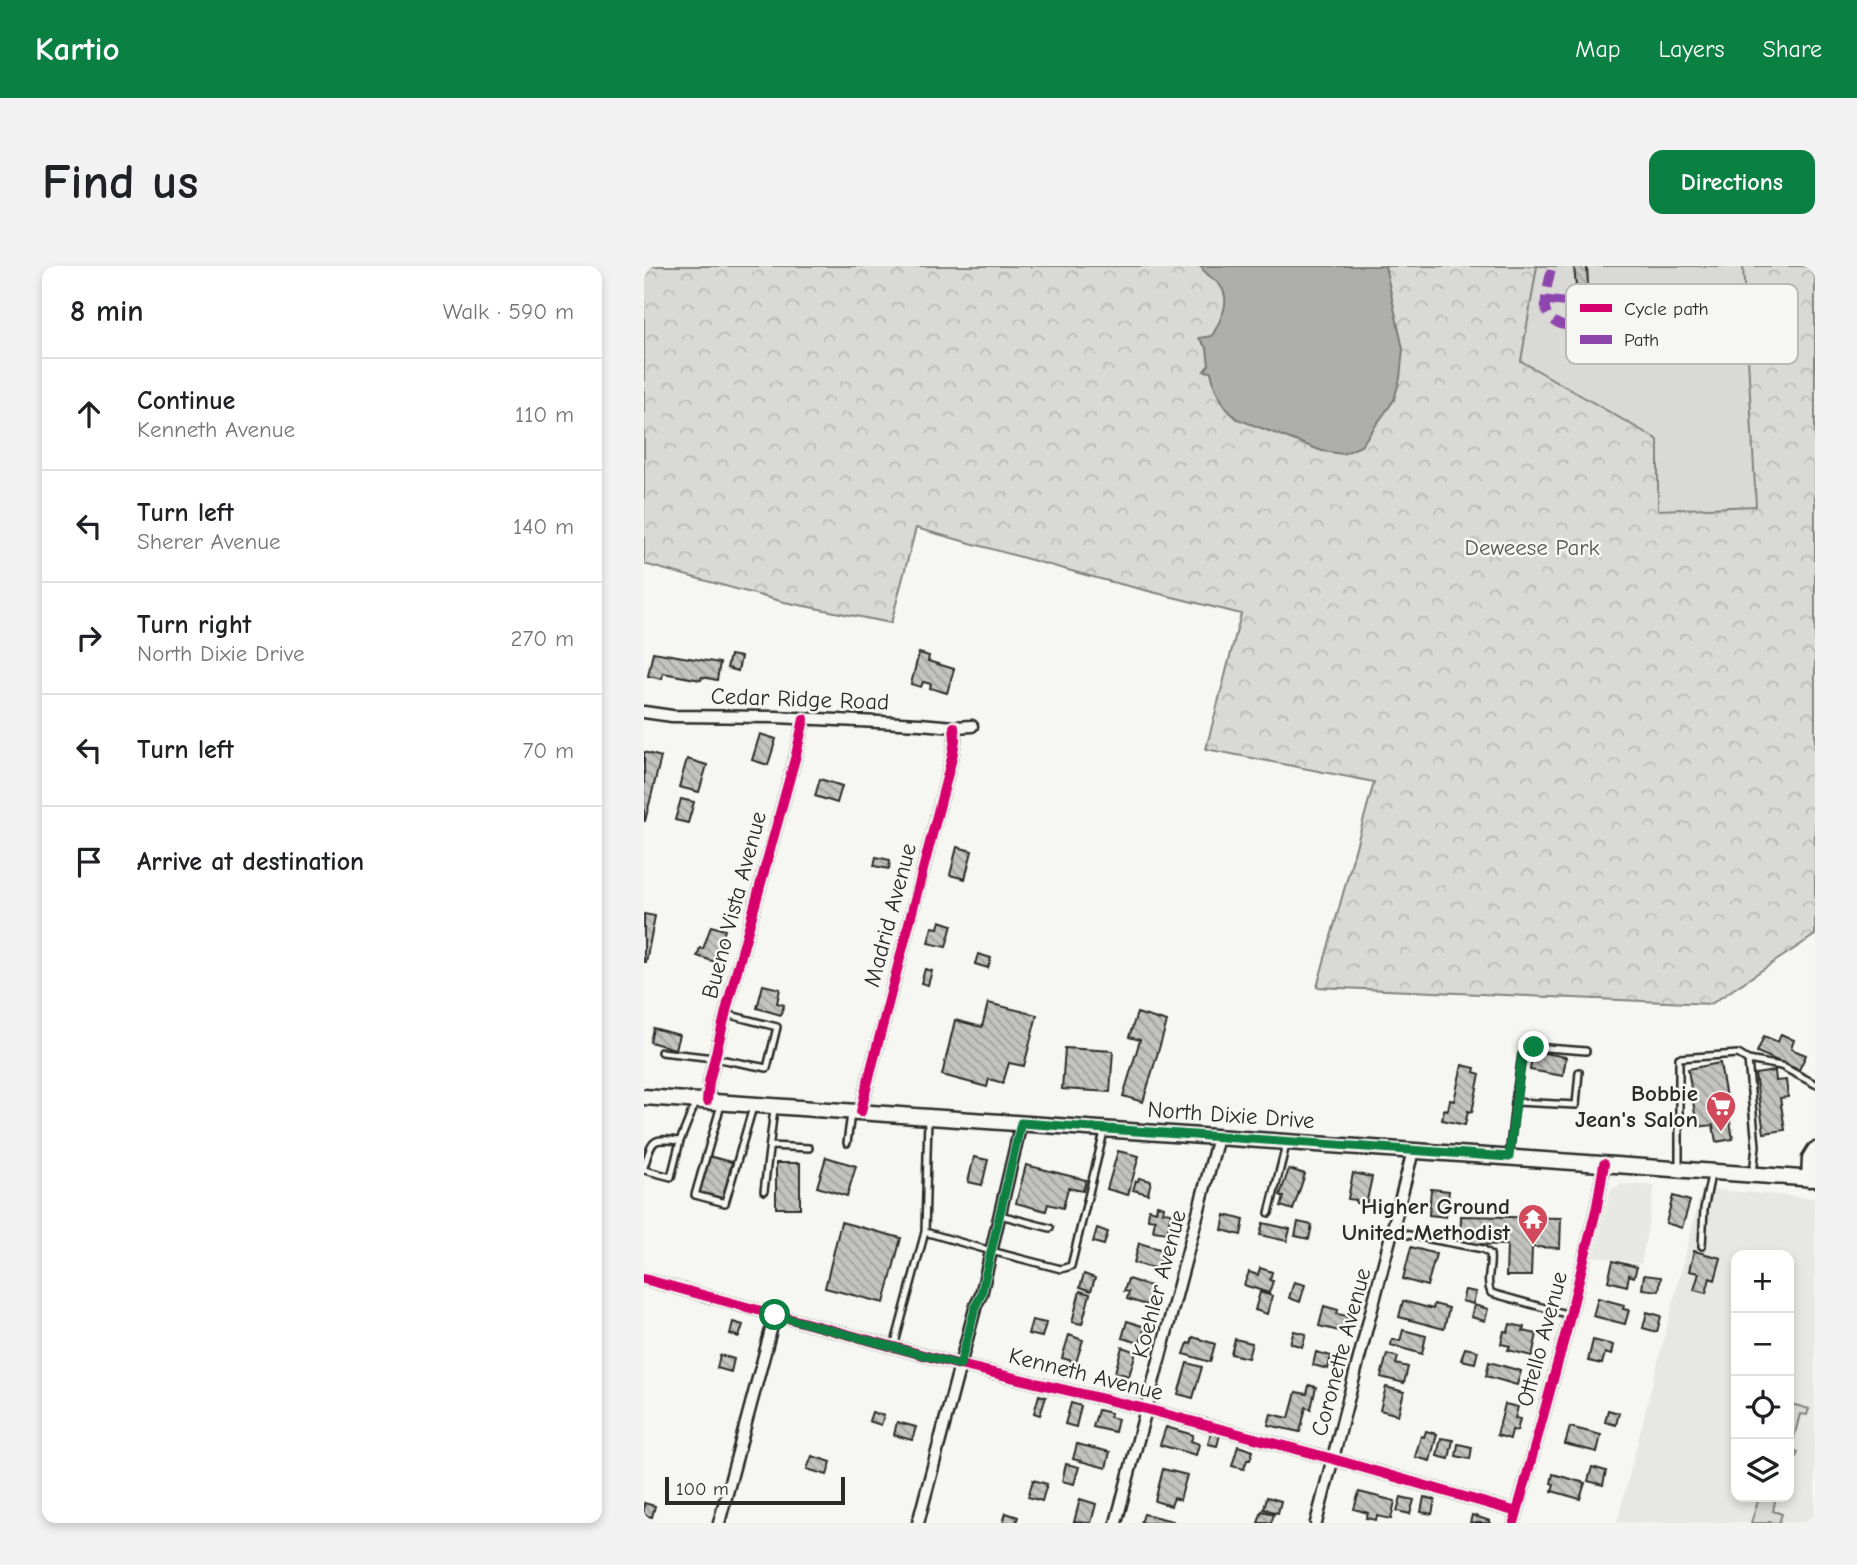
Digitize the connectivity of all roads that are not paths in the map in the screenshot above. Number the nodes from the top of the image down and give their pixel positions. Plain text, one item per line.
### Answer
1 (644, 712) edge
2 (803, 719) junction
3 (972, 726) dead end
4 (954, 727) junction
5 (726, 1014) junction
6 (1586, 1051) dead end
7 (661, 1052) dead end
8 (715, 1058) junction
9 (1748, 1060) junction
10 (1579, 1072) dead end
11 (1815, 1084) edge
12 (644, 1097) edge
13 (708, 1102) junction
14 (1515, 1102) junction
15 (753, 1105) junction
16 (774, 1106) junction
17 (856, 1111) junction
18 (928, 1116) junction
19 (1021, 1123) junction
20 (1105, 1129) junction
21 (1218, 1137) junction
22 (680, 1141) junction
23 (1287, 1142) junction
24 (847, 1143) dead end
25 (770, 1146) junction
26 (809, 1148) dead end
27 (1815, 1150) edge
28 (1413, 1151) junction
29 (1509, 1157) junction
30 (1605, 1164) junction
31 (644, 1168) edge
32 (1679, 1169) junction
33 (1712, 1172) junction
34 (1753, 1174) junction
35 (1812, 1179) edge
36 (765, 1191) dead end
37 (1269, 1213) dead end
38 (1000, 1215) junction
39 (1050, 1228) dead end
40 (925, 1232) junction
41 (1393, 1232) junction
42 (1702, 1246) dead end
43 (991, 1251) junction
44 (644, 1279) edge
45 (775, 1315) junction
46 (1570, 1315) junction
47 (894, 1348) junction
48 (960, 1365) junction
49 (1146, 1409) junction
50 (1333, 1459) junction
51 (1515, 1518) edge
52 (719, 1523) edge
53 (918, 1523) edge
54 (1116, 1523) edge
55 (1316, 1523) edge

1 - 2 street, Cedar Ridge Road
2 - 4 street, Cedar Ridge Road
2 - 5 street, Bueno Vista Avenue
3 - 4 street, Cedar Ridge Road
4 - 17 street, Madrid Avenue
5 - 8 street, Bueno Vista Avenue
5 - 8 lane
6 - 14 lane
7 - 8 lane
8 - 13 street, Bueno Vista Avenue
9 - 11 lane
9 - 32 lane
9 - 34 lane
10 - 14 lane
12 - 13 main road, North Dixie Drive
13 - 15 main road, North Dixie Drive
13 - 15 lane
13 - 22 lane
14 - 29 lane
15 - 16 main road, North Dixie Drive
16 - 17 main road, North Dixie Drive
16 - 25 lane
17 - 18 main road, North Dixie Drive
17 - 24 lane
18 - 19 main road, North Dixie Drive
18 - 40 lane
19 - 20 main road, North Dixie Drive
19 - 38 street
20 - 21 main road, North Dixie Drive
20 - 43 lane
21 - 23 main road, North Dixie Drive
21 - 49 street, Koehler Avenue
22 - 31 lane
22 - 31 lane
23 - 28 main road, North Dixie Drive
23 - 37 lane
25 - 26 lane
25 - 36 lane
27 - 35 main road
28 - 29 main road, North Dixie Drive
28 - 41 street, Coronette Avenue
29 - 30 main road, North Dixie Drive
30 - 32 main road, North Dixie Drive
30 - 46 street, Ottello Avenue
32 - 33 main road, North Dixie Drive
33 - 34 main road, North Dixie Drive
33 - 42 lane
34 - 35 main road, North Dixie Drive
38 - 39 lane
38 - 43 street
40 - 43 lane
40 - 47 lane
41 - 46 lane
41 - 50 street, Coronette Avenue
43 - 48 street
44 - 45 street, Kenneth Avenue
45 - 47 street, Kenneth Avenue
45 - 52 street
46 - 51 street, Ottello Avenue
47 - 48 street, Kenneth Avenue
48 - 49 street, Kenneth Avenue
48 - 53 street
49 - 50 street, Kenneth Avenue
49 - 54 street, Koehler Avenue
50 - 51 street, Kenneth Avenue
50 - 55 street, Coronette Avenue

